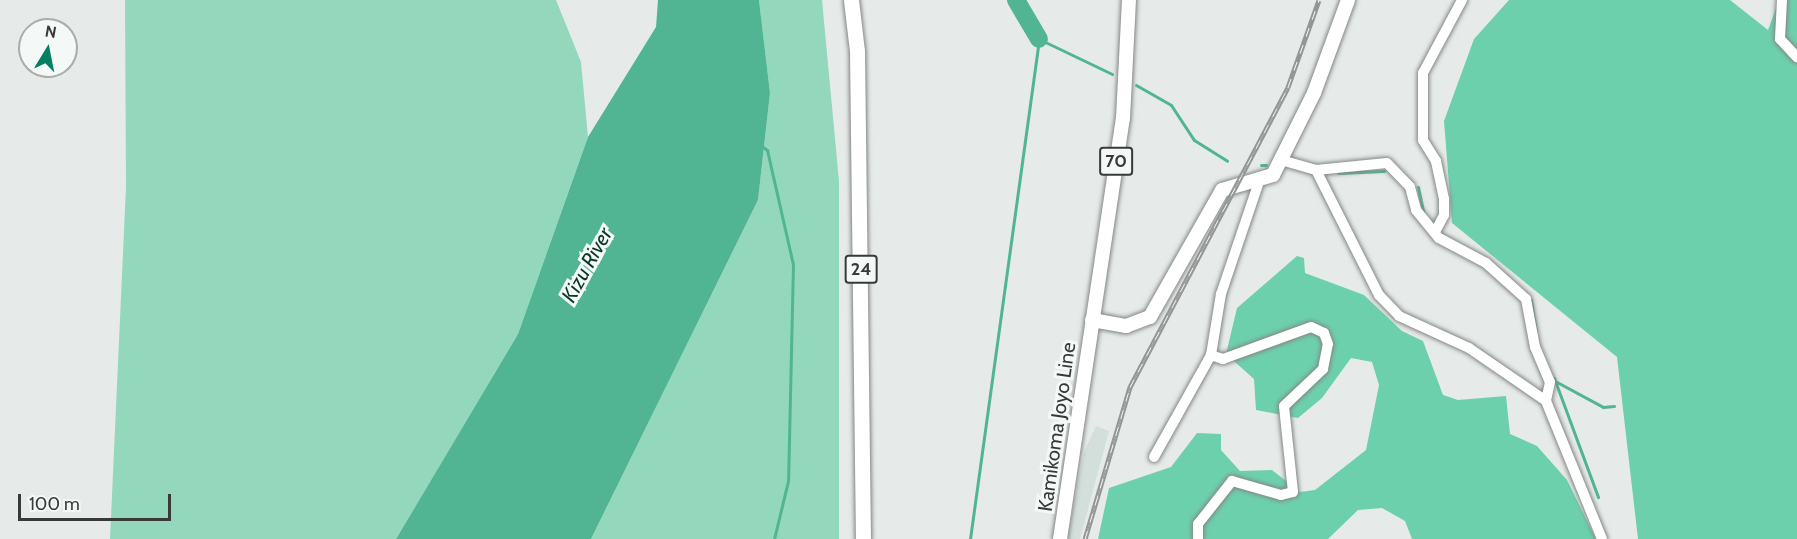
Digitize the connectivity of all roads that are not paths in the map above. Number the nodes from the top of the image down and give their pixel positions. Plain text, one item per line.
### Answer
1 (851, 0) edge
2 (1129, 0) edge
3 (1348, 0) edge
4 (1462, 0) edge
5 (1782, 0) edge
6 (1797, 57) edge
7 (1281, 160) junction
8 (1316, 170) junction
9 (1259, 182) junction
10 (1435, 232) junction
11 (1092, 320) junction
12 (1211, 355) junction
13 (1546, 400) junction
14 (1154, 457) dead end
15 (863, 539) edge
16 (1060, 539) edge
17 (1198, 539) edge
18 (1602, 539) edge

1 - 15 highway, 24
2 - 11 main road, Kamikoma Joyo Line / 70
3 - 7 main road
4 - 10 street
5 - 6 street
7 - 8 street
7 - 9 main road
8 - 10 street
8 - 13 street
9 - 11 main road, Kamikoma Joyo Line
9 - 12 street
10 - 13 street
11 - 16 main road, Kamikoma Joyo Line / 70
12 - 14 street
12 - 17 street
13 - 18 street

